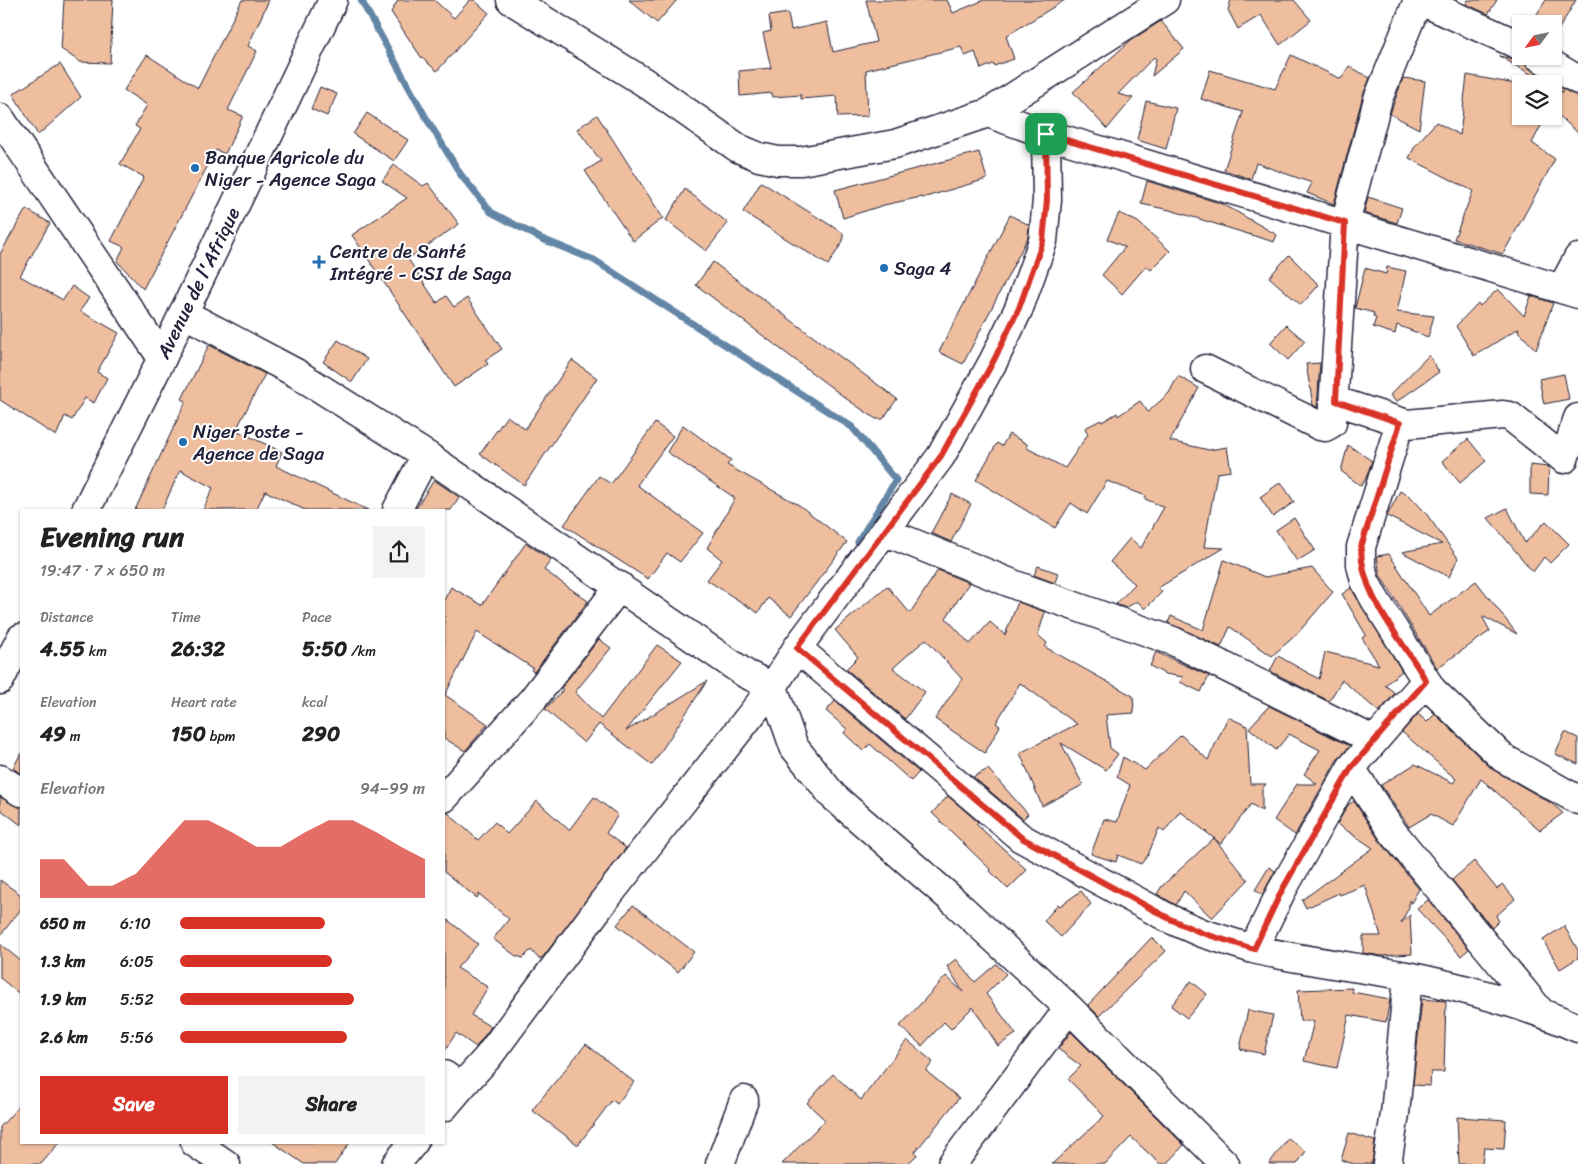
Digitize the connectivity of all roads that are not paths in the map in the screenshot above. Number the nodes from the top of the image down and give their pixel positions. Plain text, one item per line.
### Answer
1 (512, 0) edge
2 (1165, 0) edge
3 (1419, 0) edge
4 (333, 1) edge
5 (1512, 42) edge
6 (1553, 65) edge
7 (1578, 80) edge
8 (988, 114) junction
9 (0, 118) edge
10 (1046, 134) junction
11 (1345, 223) junction
12 (1578, 258) edge
13 (1570, 291) edge
14 (183, 314) junction
15 (162, 358) junction
16 (1205, 369) dead end
17 (1336, 401) junction
18 (1578, 418) edge
19 (1400, 423) junction
20 (426, 456) junction
21 (1571, 468) edge
22 (86, 509) edge
23 (397, 509) edge
24 (886, 532) junction
25 (620, 586) junction
26 (20, 640) edge
27 (797, 648) junction
28 (1, 677) edge
29 (1426, 681) junction
30 (774, 687) junction
31 (1373, 740) junction
32 (1351, 768) junction
33 (0, 778) edge
34 (20, 791) edge
35 (445, 797) edge
36 (1578, 800) edge
37 (1254, 949) junction
38 (1408, 977) junction
39 (1069, 1008) junction
40 (1539, 1010) junction
41 (1578, 1028) edge
42 (449, 1090) edge
43 (744, 1100) dead end
44 (196, 1144) edge
45 (412, 1144) edge
46 (226, 1164) edge
47 (396, 1164) edge
48 (720, 1164) edge
49 (952, 1164) edge
50 (1225, 1164) edge
51 (1387, 1164) edge

1 - 8 street
2 - 8 street
3 - 5 street
3 - 11 street
4 - 14 street, Avenue de l'Afrique
6 - 7 street
8 - 10 street
9 - 15 street
10 - 11 street
10 - 24 street
11 - 13 street
11 - 17 street
12 - 13 street
14 - 15 street, Avenue de l'Afrique
14 - 20 street
15 - 22 street, Avenue de l'Afrique
16 - 17 street
17 - 19 street
18 - 21 street
19 - 21 street
19 - 29 street
20 - 23 street
20 - 25 street
24 - 27 street
24 - 31 street
25 - 30 street
25 - 35 street
26 - 28 street
27 - 30 street
27 - 37 street
29 - 31 street
29 - 36 street
30 - 39 street
30 - 42 street
31 - 32 street
32 - 37 street
32 - 40 street
33 - 34 street
37 - 38 street
38 - 40 street
38 - 51 street
39 - 49 street
39 - 50 street
40 - 41 street
43 - 48 street
44 - 46 street
45 - 47 street

